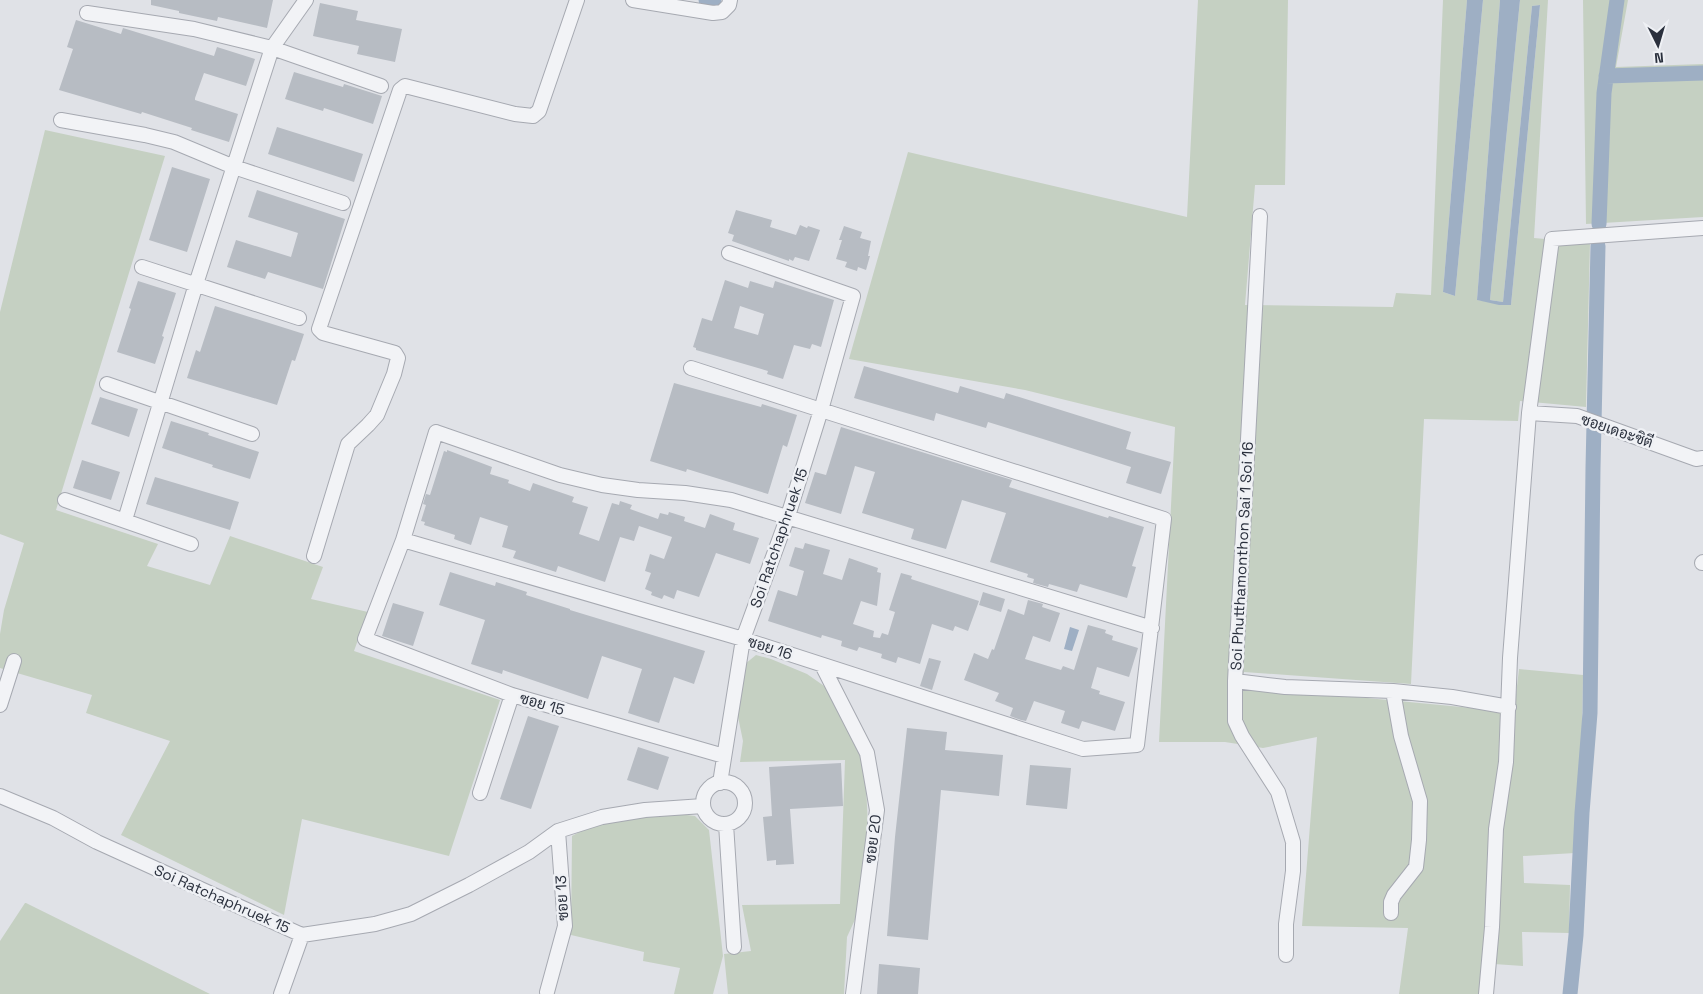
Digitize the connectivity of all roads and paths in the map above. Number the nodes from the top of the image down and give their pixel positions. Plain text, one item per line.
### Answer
1 (306, 0) edge
2 (577, 0) edge
3 (633, 0) edge
4 (730, 0) edge
5 (87, 13) dead end
6 (272, 48) junction
7 (381, 86) dead end
8 (61, 120) dead end
9 (234, 166) junction
10 (343, 203) dead end
11 (1260, 216) dead end
12 (1703, 228) edge
13 (729, 253) dead end
14 (142, 267) dead end
15 (196, 284) junction
16 (299, 318) dead end
17 (691, 368) dead end
18 (107, 384) dead end
19 (160, 404) junction
20 (821, 410) junction
21 (1529, 412) junction
22 (252, 434) dead end
23 (1703, 458) edge
24 (65, 500) dead end
25 (788, 516) junction
26 (125, 520) junction
27 (403, 540) junction
28 (191, 544) dead end
29 (314, 556) dead end
30 (1152, 628) junction
31 (743, 639) junction
32 (14, 661) dead end
33 (822, 665) junction
34 (1235, 681) junction
35 (1393, 691) junction
36 (512, 696) junction
37 (0, 705) edge
38 (1509, 707) junction
39 (724, 756) junction
40 (720, 783) junction
41 (480, 793) dead end
42 (0, 796) edge
43 (703, 806) junction
44 (726, 824) junction
45 (558, 831) junction
46 (1391, 913) dead end
47 (302, 935) junction
48 (734, 947) dead end
49 (1286, 955) dead end
50 (547, 992) dead end
51 (281, 994) edge
52 (853, 994) edge
53 (1486, 994) edge

1 - 6 street
2 - 29 street
3 - 4 street
5 - 6 street
6 - 7 street
6 - 9 street
8 - 9 street
9 - 10 street
9 - 15 street
11 - 34 street, Soi Phutthamonthon Sai 1 Soi 16
12 - 21 street
13 - 20 street, Soi Ratchaphruek 15
14 - 15 street
15 - 16 street
15 - 19 street
17 - 20 street
18 - 19 street
19 - 22 street
19 - 26 street
20 - 25 street, Soi Ratchaphruek 15
20 - 30 street
21 - 23 street, ซอยเดอะซิตี
21 - 38 street
24 - 26 street
25 - 27 street
25 - 30 street
25 - 31 street, Soi Ratchaphruek 15
26 - 28 street
27 - 31 street, ซอย 16
27 - 36 street, ซอย 15
30 - 33 street, ซอย 16
31 - 33 street, ซอย 16
31 - 39 street, Soi Ratchaphruek 15
32 - 37 street
33 - 52 street, ซอย 20
34 - 35 street, Soi Phutthamonthon Sai 1 Soi 16
34 - 49 street
35 - 38 street, Soi Phutthamonthon Sai 1 Soi 16
35 - 46 street
36 - 39 street, ซอย 15
36 - 41 street
38 - 53 street
39 - 40 street, Soi Ratchaphruek 15
40 - 43 street
40 - 44 street
42 - 47 street, Soi Ratchaphruek 15
43 - 44 street
43 - 45 street, Soi Ratchaphruek 15
44 - 48 street
45 - 47 street, Soi Ratchaphruek 15
45 - 50 street, ซอย 13
47 - 51 street

